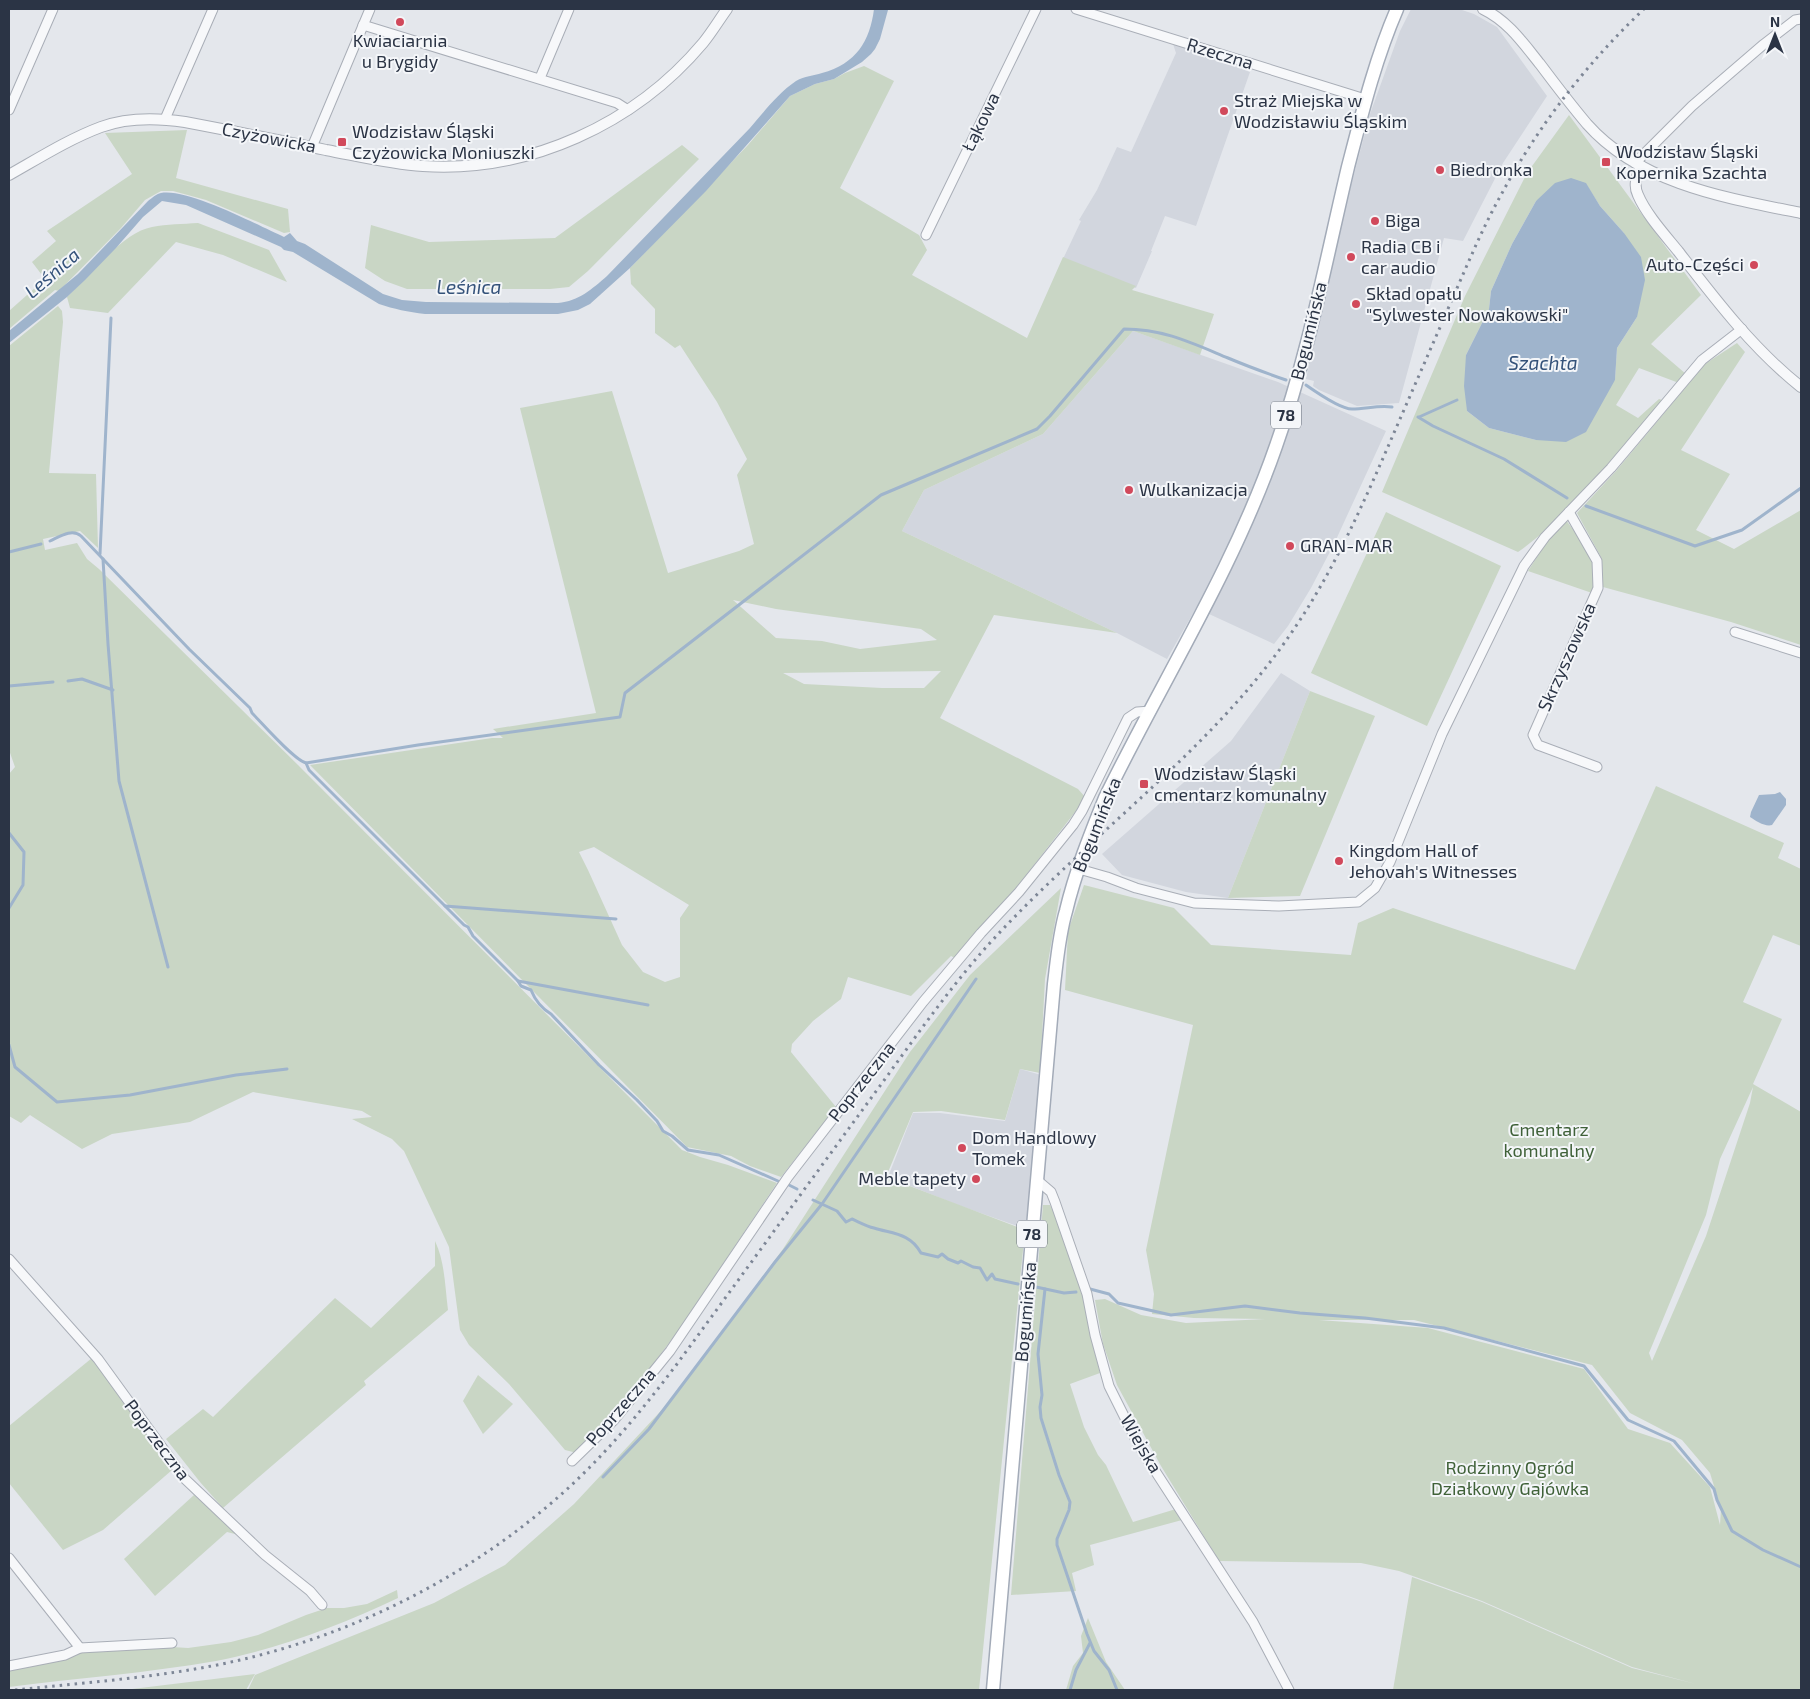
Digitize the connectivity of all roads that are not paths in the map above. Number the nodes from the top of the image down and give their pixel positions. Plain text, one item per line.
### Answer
1 (53, 9) edge
2 (213, 9) edge
3 (370, 9) edge
4 (570, 9) edge
5 (727, 9) edge
6 (1036, 9) edge
7 (1076, 9) edge
8 (1397, 9) edge
9 (1486, 9) edge
10 (1801, 18) edge
11 (363, 25) junction
12 (540, 78) junction
13 (1365, 98) junction
14 (9, 110) edge
15 (628, 110) junction
16 (164, 119) junction
17 (312, 147) junction
18 (1638, 164) junction
19 (9, 175) edge
20 (1801, 213) edge
21 (926, 235) dead end
22 (1742, 329) junction
23 (1801, 387) edge
24 (1568, 512) junction
25 (1735, 632) dead end
26 (1801, 654) edge
27 (1151, 711) junction
28 (1598, 767) dead end
29 (1079, 869) junction
30 (1037, 1180) junction
31 (9, 1259) edge
32 (572, 1461) dead end
33 (9, 1558) edge
34 (322, 1605) dead end
35 (172, 1643) dead end
36 (80, 1648) junction
37 (9, 1666) edge
38 (993, 1690) edge
39 (1289, 1690) edge

1 - 14 street
2 - 16 street
3 - 11 street
4 - 12 street
5 - 15 street, Czyżowicka
6 - 21 street, Łąkowa
7 - 13 street, Rzeczna
8 - 13 main road, Bogumińska / 78
9 - 18 street
10 - 18 street
11 - 12 street
11 - 17 street
12 - 15 street
13 - 27 main road, Bogumińska / 78
15 - 17 street, Czyżowicka
16 - 17 street, Czyżowicka
16 - 19 street, Czyżowicka
18 - 20 street
18 - 22 street
22 - 23 street
22 - 24 street
24 - 28 street, Skrzyszowska
24 - 29 street, Bogumińska
25 - 26 street
27 - 29 main road, Bogumińska / 78
27 - 32 street, Poprzeczna
29 - 30 main road, Bogumińska / 78
30 - 38 main road, Bogumińska / 78
30 - 39 street, Wiejska
31 - 34 street, Poprzeczna
33 - 36 street
35 - 36 street
36 - 37 street

